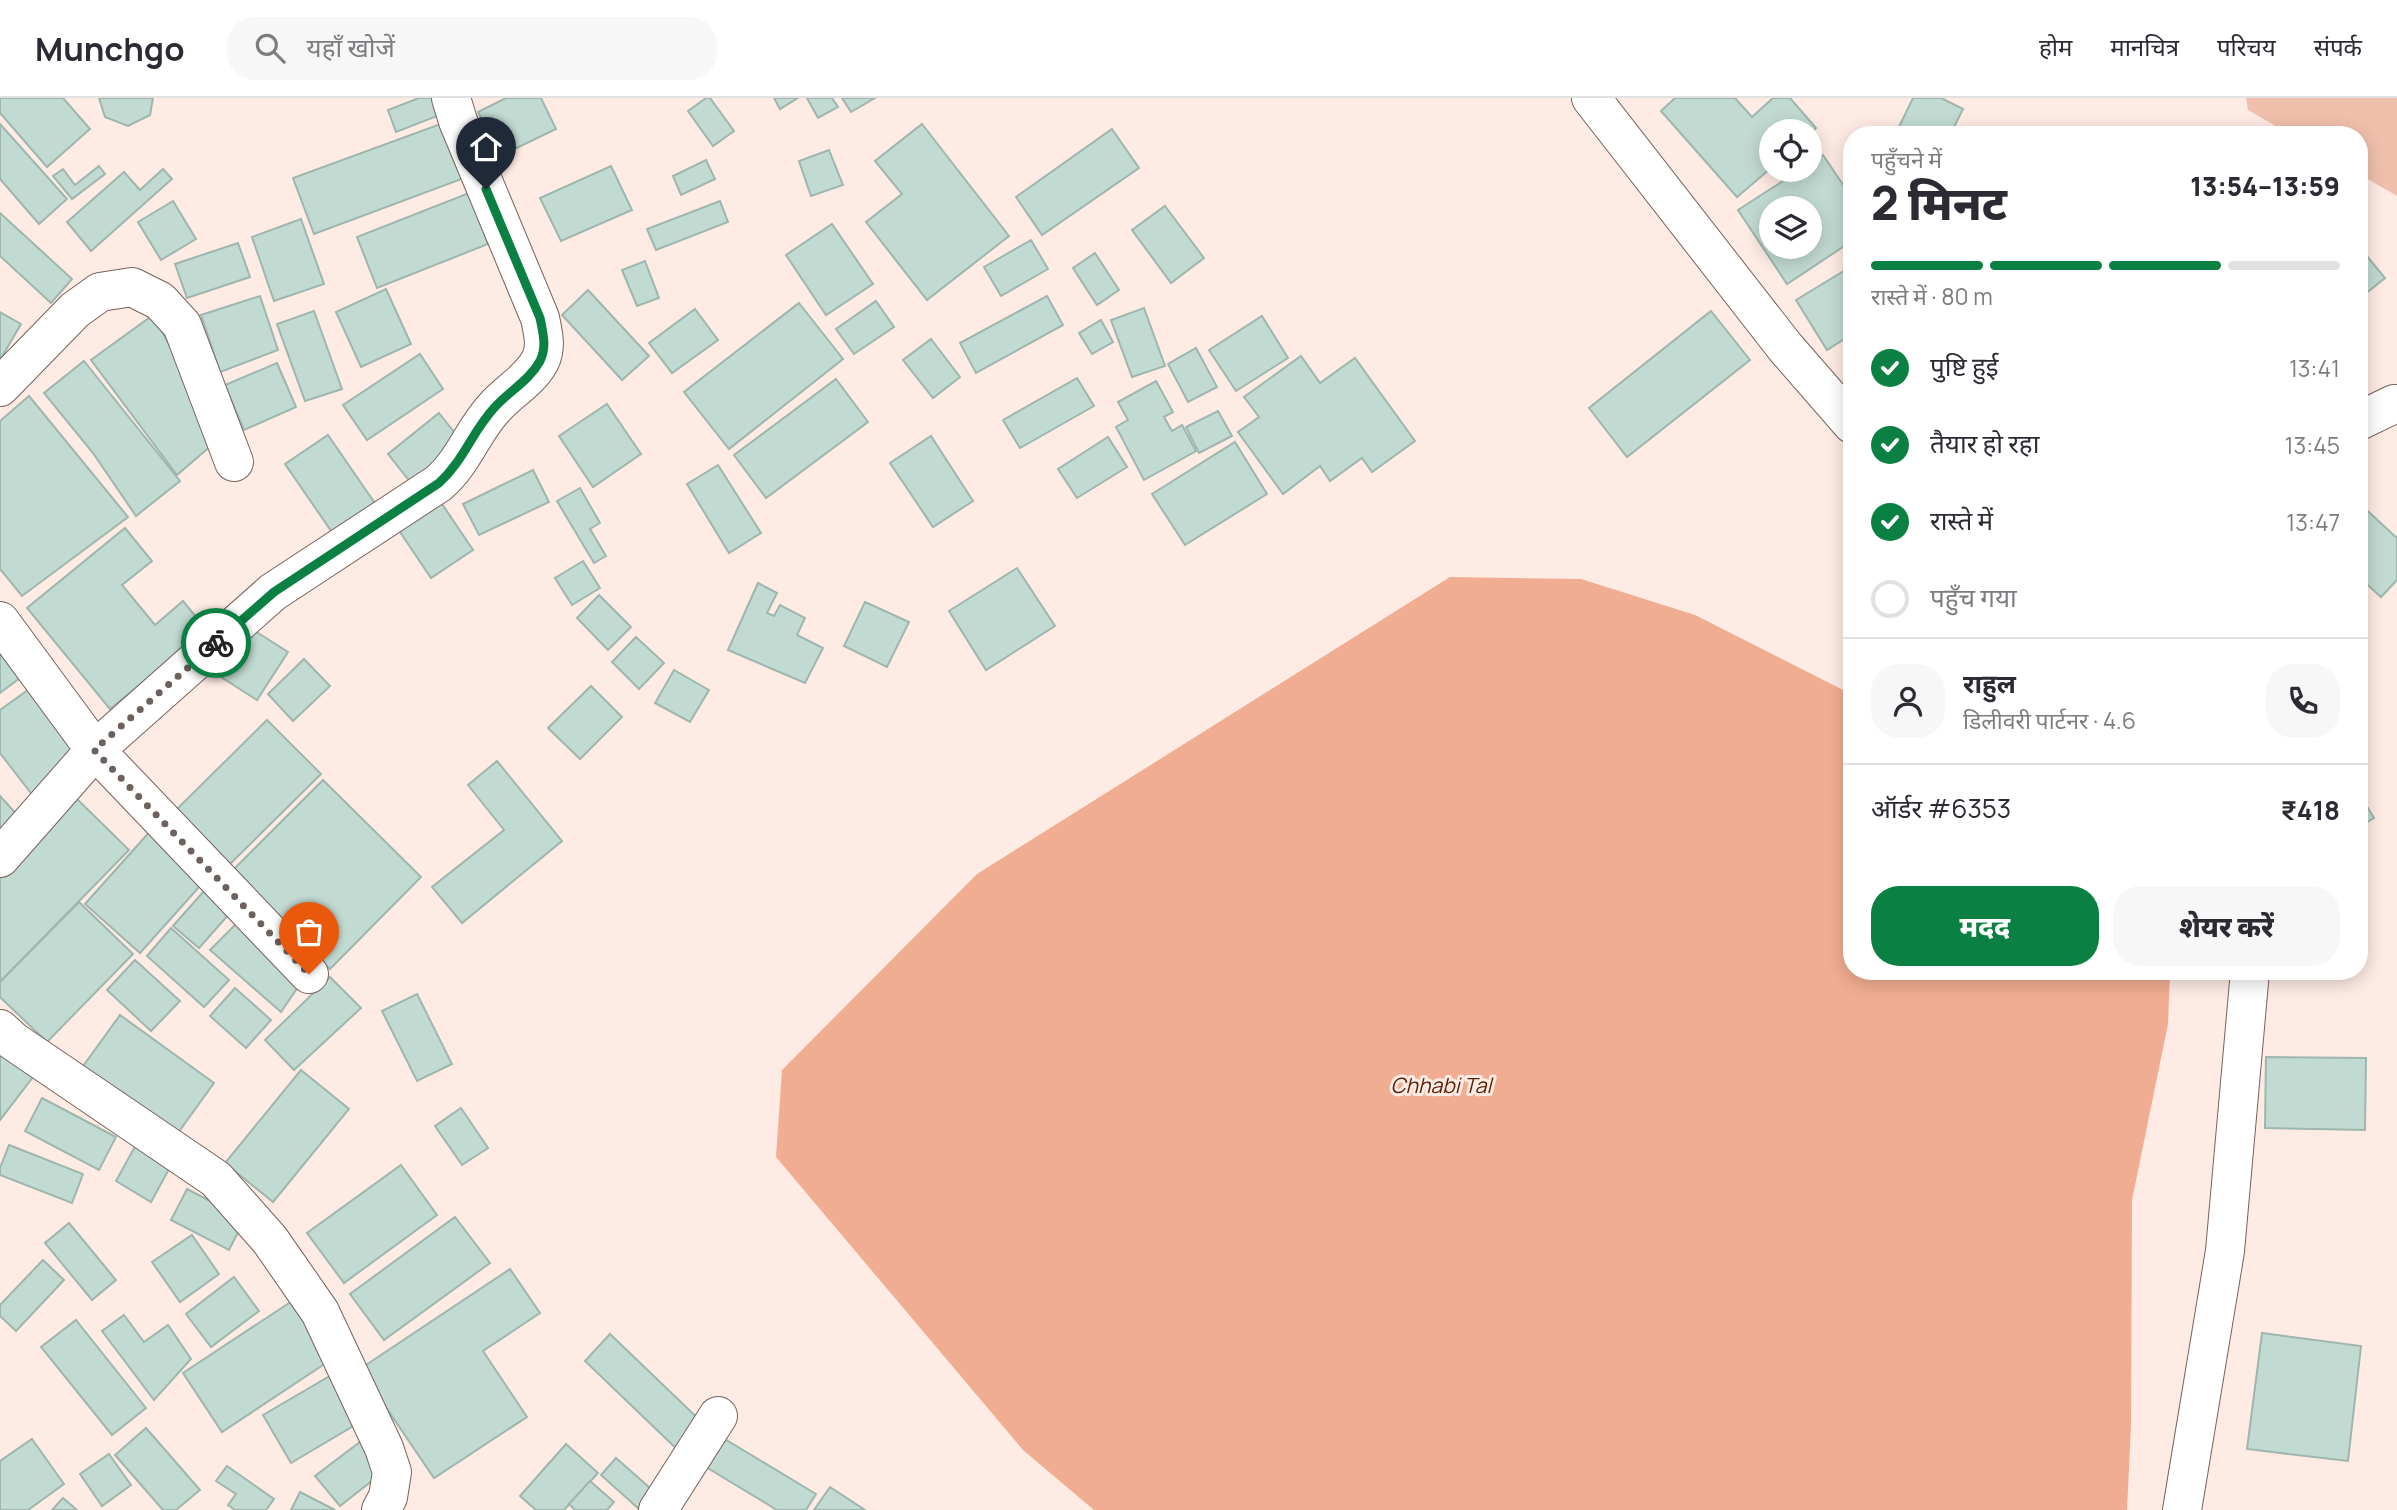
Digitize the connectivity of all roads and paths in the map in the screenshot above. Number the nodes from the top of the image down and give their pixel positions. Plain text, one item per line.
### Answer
1 (451, 98) edge
2 (1591, 98) edge
3 (0, 387) edge
4 (2397, 404) edge
5 (1843, 414) edge
6 (2368, 417) edge
7 (234, 462) dead end
8 (0, 621) edge
9 (94, 750) junction
10 (0, 858) edge
11 (309, 974) dead end
12 (2249, 980) edge
13 (0, 1029) edge
14 (718, 1416) dead end
15 (381, 1510) edge
16 (659, 1510) edge
17 (2182, 1510) edge

1 - 9 street
2 - 5 street
3 - 7 street
4 - 6 street
8 - 9 street
9 - 10 street
9 - 11 street
12 - 17 street
13 - 15 street
14 - 16 street

